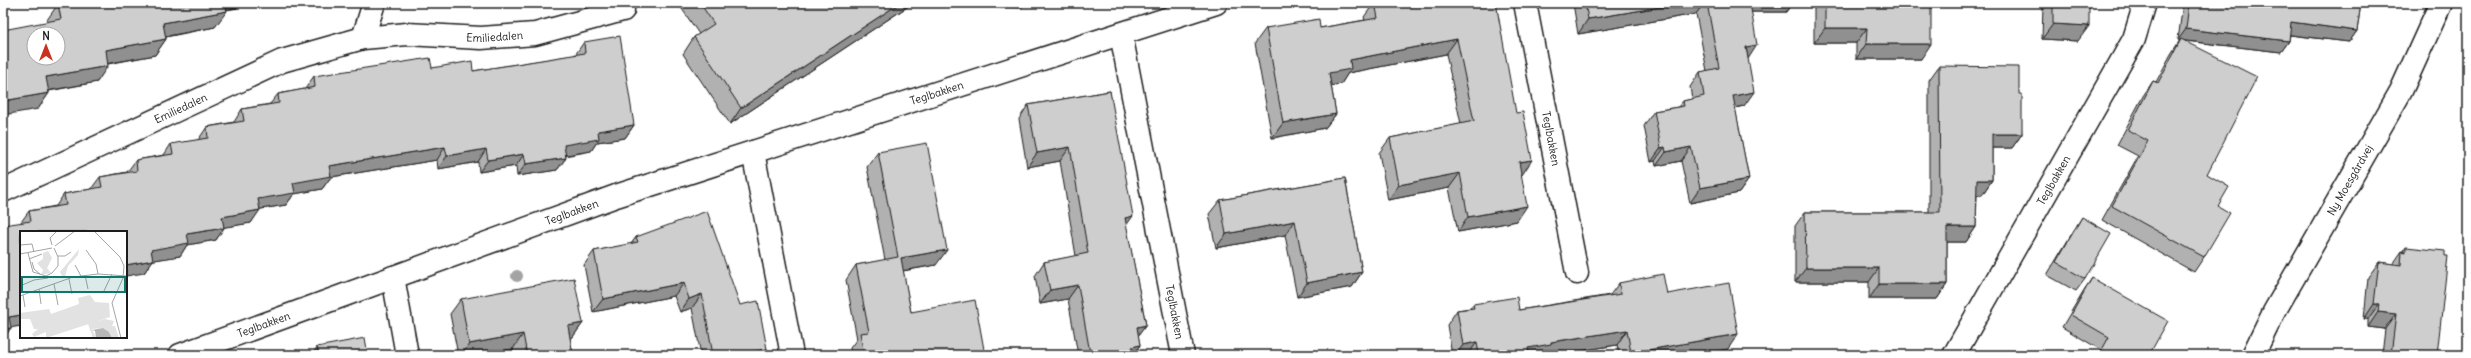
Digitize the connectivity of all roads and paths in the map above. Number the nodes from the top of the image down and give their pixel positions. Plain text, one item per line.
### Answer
1 (374, 3) edge
2 (1216, 3) edge
3 (1525, 3) edge
4 (2146, 3) edge
5 (2441, 3) edge
6 (623, 10) dead end
7 (1121, 34) junction
8 (363, 38) junction
9 (753, 152) junction
10 (3, 191) edge
11 (1577, 273) dead end
12 (393, 277) junction
13 (180, 355) edge
14 (407, 355) edge
15 (792, 355) edge
16 (1183, 355) edge
17 (1954, 355) edge
18 (2253, 355) edge

1 - 8 street
2 - 7 street, Teglbakken
3 - 11 street, Teglbakken
4 - 17 street, Teglbakken
5 - 18 street, Ny Moesgårdvej
6 - 8 street, Emiliedalen
7 - 9 street, Teglbakken
7 - 16 street, Teglbakken
8 - 10 street, Emiliedalen
9 - 12 street, Teglbakken
9 - 15 street
12 - 13 street, Teglbakken
12 - 14 street

